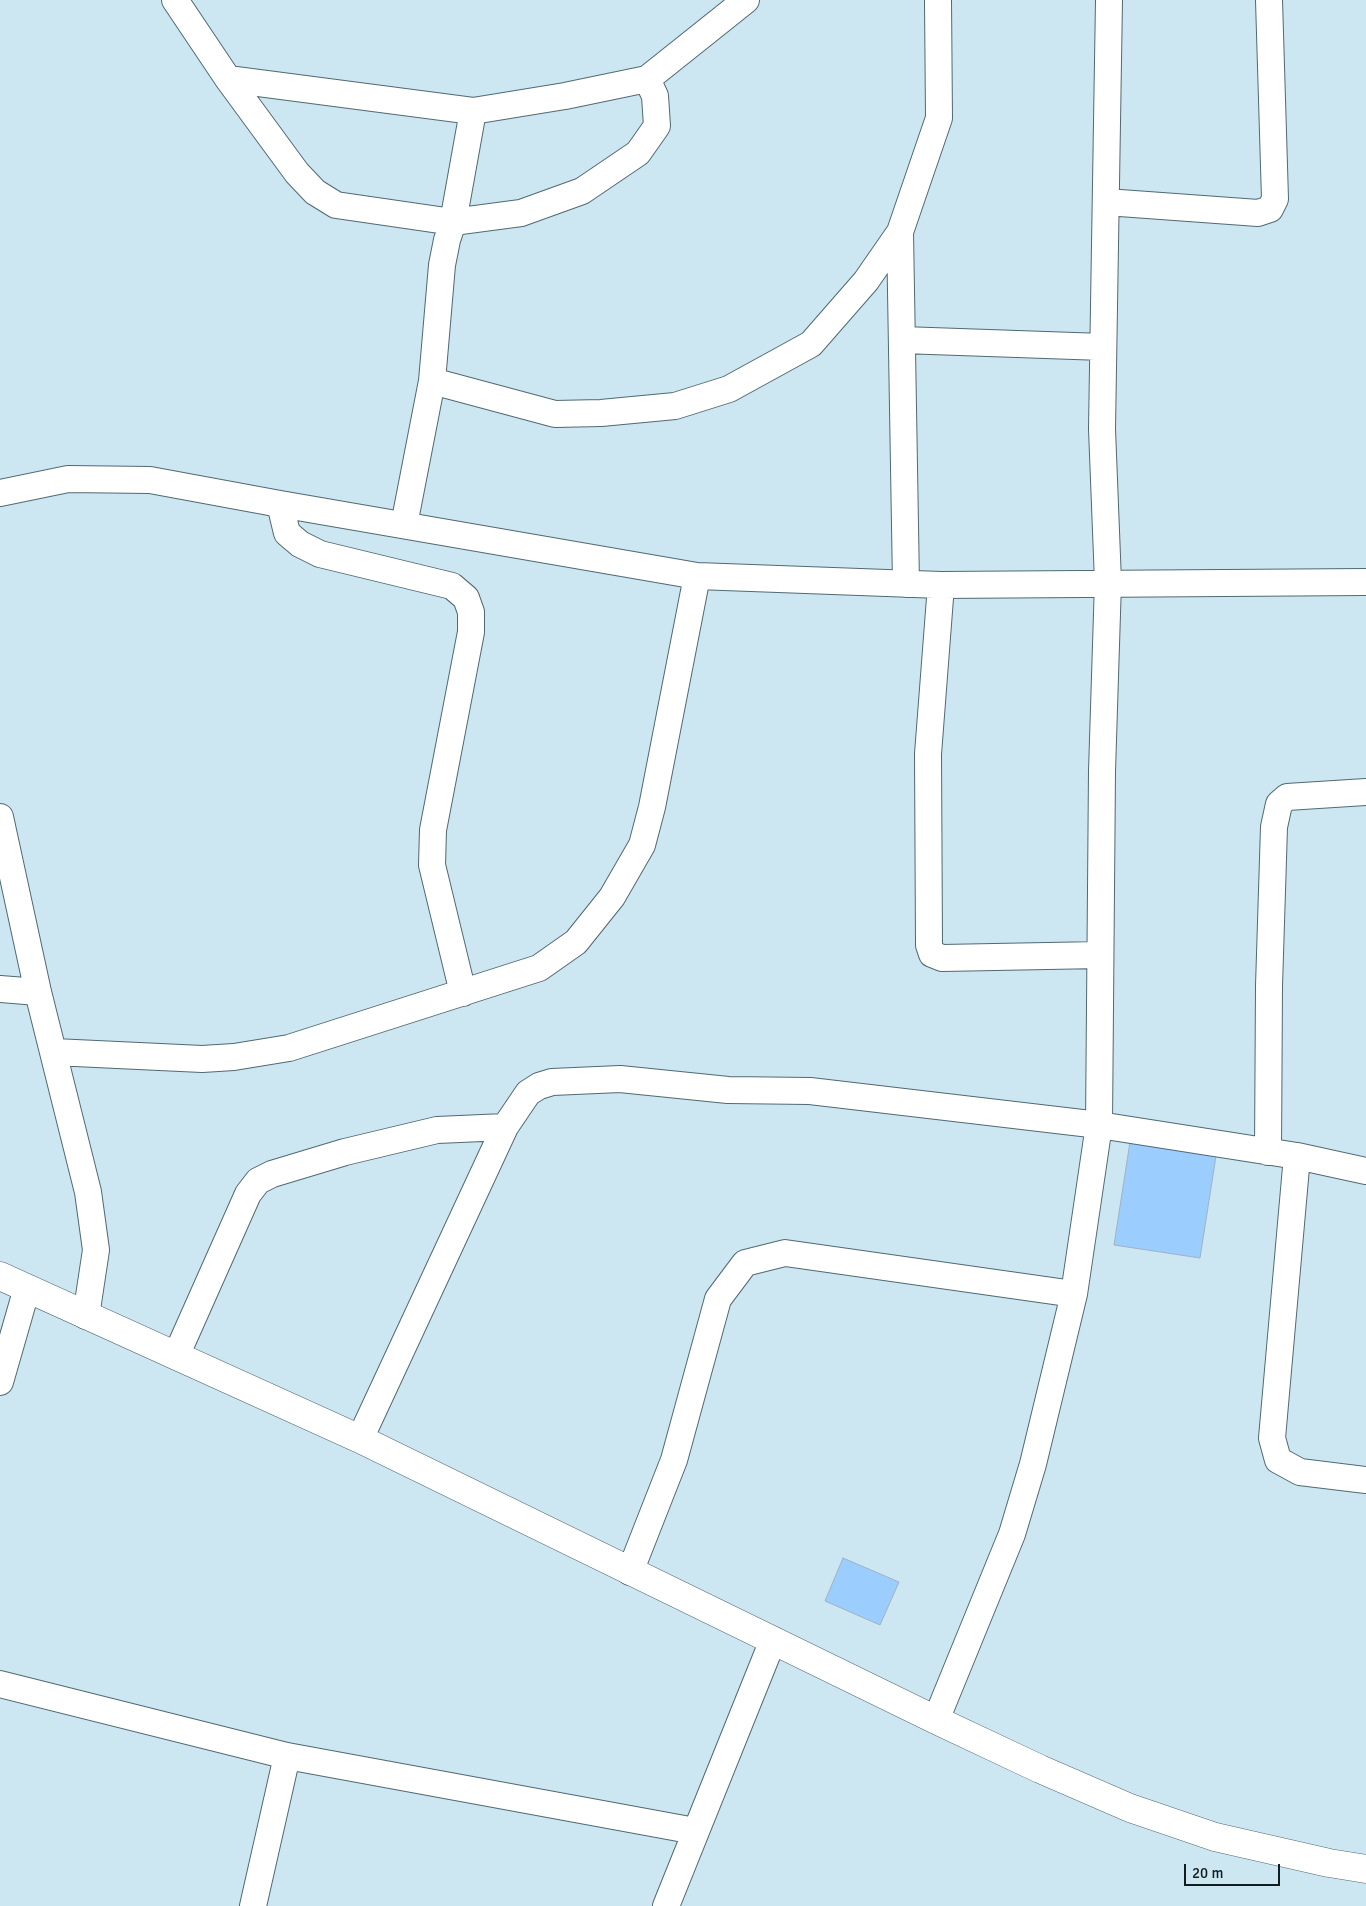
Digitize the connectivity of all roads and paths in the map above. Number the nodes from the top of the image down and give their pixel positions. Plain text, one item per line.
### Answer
1 (175, 0) edge
2 (746, 0) edge
3 (938, 0) edge
4 (1109, 0) edge
5 (1269, 0) edge
6 (228, 79) junction
7 (647, 79) junction
8 (473, 110) junction
9 (1106, 202) junction
10 (453, 222) junction
11 (900, 232) junction
12 (902, 340) junction
13 (1103, 347) junction
14 (432, 381) junction
15 (0, 493) edge
16 (280, 504) junction
17 (404, 525) junction
18 (697, 576) junction
19 (1108, 582) junction
20 (1366, 582) edge
21 (906, 584) junction
22 (941, 585) junction
23 (1366, 792) edge
24 (0, 817) edge
25 (1100, 955) junction
26 (0, 989) edge
27 (38, 992) junction
28 (463, 993) junction
29 (54, 1052) junction
30 (1099, 1125) junction
31 (505, 1127) junction
32 (1268, 1152) junction
33 (1297, 1156) junction
34 (1366, 1171) edge
35 (0, 1276) edge
36 (27, 1288) junction
37 (1074, 1294) junction
38 (86, 1316) junction
39 (176, 1356) junction
40 (0, 1382) edge
41 (360, 1439) junction
42 (1366, 1480) edge
43 (630, 1572) junction
44 (773, 1640) junction
45 (0, 1684) edge
46 (936, 1720) junction
47 (287, 1756) junction
48 (695, 1831) junction
49 (1366, 1869) edge
50 (253, 1906) edge
51 (666, 1906) edge

1 - 6 street
2 - 7 street
3 - 11 street
4 - 9 street
5 - 9 street
6 - 8 street
6 - 10 street
7 - 8 street
7 - 10 street
8 - 10 street
9 - 13 street
10 - 14 street
11 - 12 street
11 - 14 street
12 - 13 street
12 - 21 street
13 - 19 street
14 - 17 street
15 - 16 street
16 - 17 street
16 - 28 street
17 - 18 street
18 - 21 street
18 - 28 street
19 - 20 street
19 - 22 street
19 - 25 street
21 - 22 street
22 - 25 street
23 - 32 street
24 - 27 street
25 - 30 street
26 - 27 street
27 - 29 street
28 - 29 street
29 - 38 street
30 - 31 street
30 - 32 street
30 - 37 street
31 - 39 street
31 - 41 street
32 - 33 street
33 - 34 street
33 - 42 street
35 - 36 main road
36 - 38 main road
36 - 40 street
37 - 43 street
37 - 46 street
38 - 39 main road
39 - 41 main road
41 - 43 main road
43 - 44 main road
44 - 46 main road
44 - 48 street
45 - 47 street
46 - 49 main road
47 - 48 street
47 - 50 street
48 - 51 street

